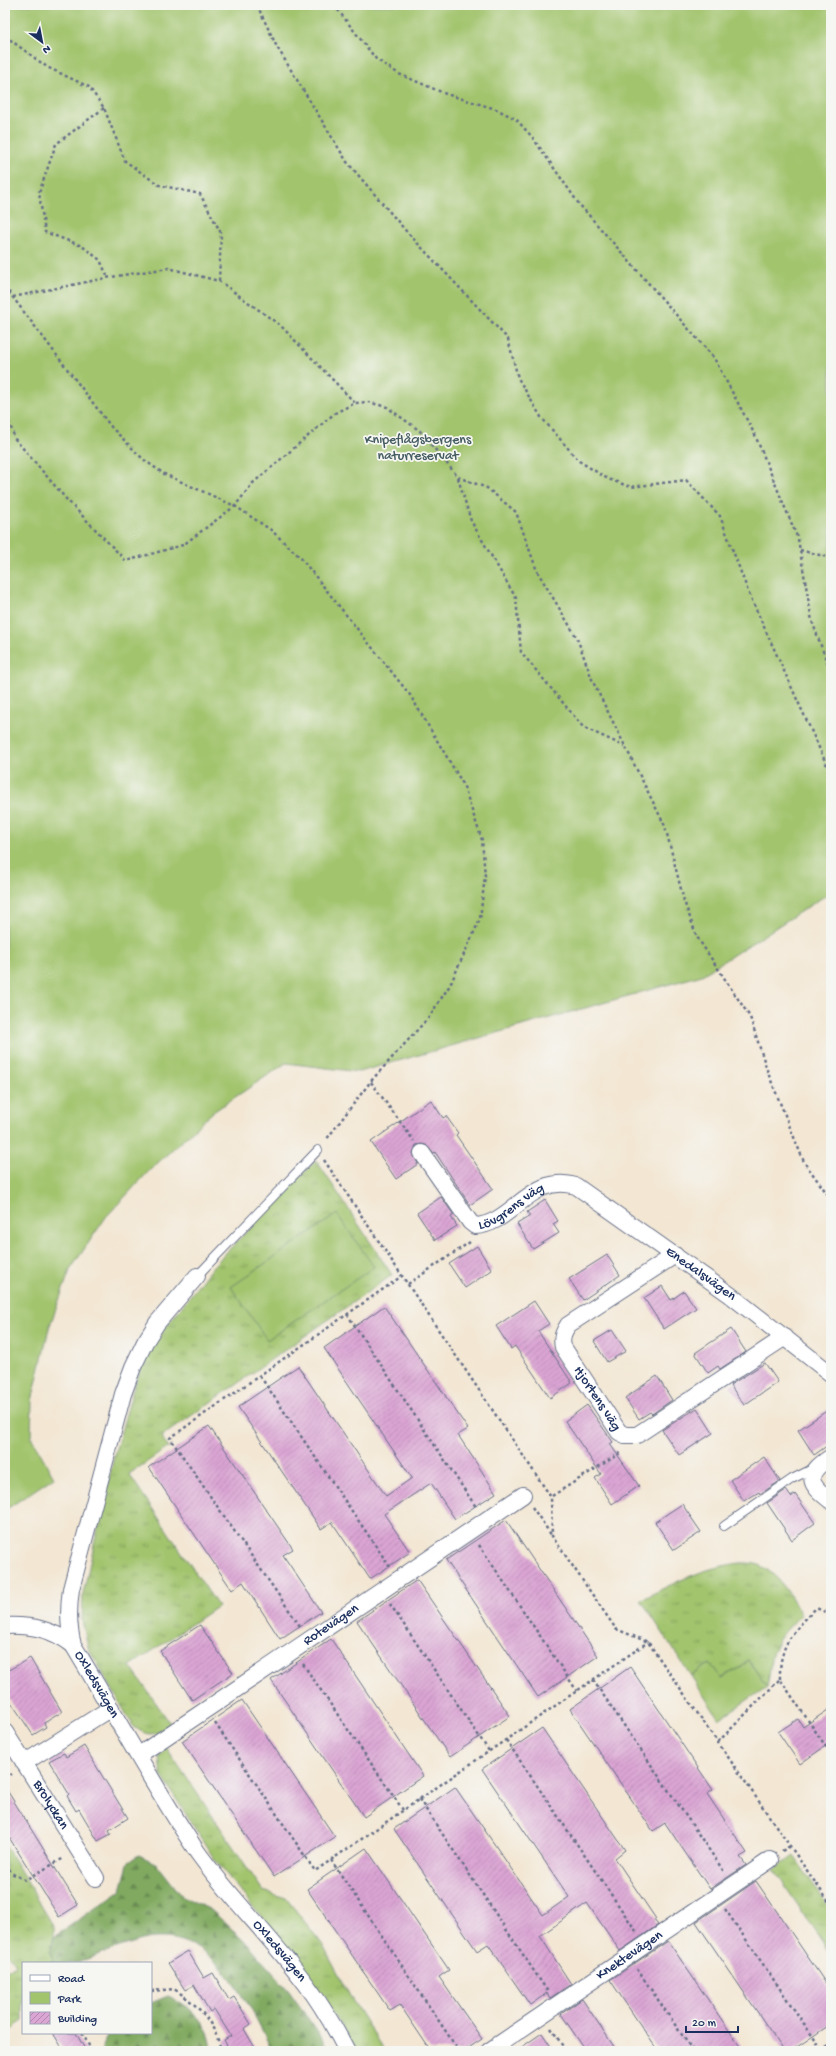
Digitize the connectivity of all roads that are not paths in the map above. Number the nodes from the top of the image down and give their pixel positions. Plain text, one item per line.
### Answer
1 (318, 1150) road end
2 (422, 1153) road end
3 (565, 1182) joint
4 (675, 1255) junction
5 (197, 1276) joint
6 (785, 1337) junction
7 (831, 1374) edge
8 (831, 1457) edge
9 (817, 1466) junction
10 (523, 1495) road end
11 (831, 1501) edge
12 (724, 1526) dead end
13 (5, 1626) edge
14 (73, 1645) junction
15 (111, 1708) junction
16 (5, 1732) edge
17 (139, 1755) junction
18 (24, 1763) junction
19 (770, 1860) dead end
20 (96, 1878) dead end
21 (347, 2051) edge
22 (489, 2051) edge

1 - 5 lane
2 - 3 street, Lövgrens väg
3 - 4 street, Enedalsvägen
4 - 6 street, Enedalsvägen
4 - 6 street, Hjortens väg
5 - 14 street, Oxledsvägen
6 - 7 street, Enedalsvägen
8 - 9 street
9 - 11 street
9 - 12 lane
10 - 17 street, Rotevägen
13 - 14 street
14 - 15 street, Oxledsvägen
15 - 17 street, Oxledsvägen
15 - 18 street
16 - 18 street, Brolyckan
17 - 21 street, Oxledsvägen
18 - 20 street, Brolyckan
19 - 22 street, Knektevägen

